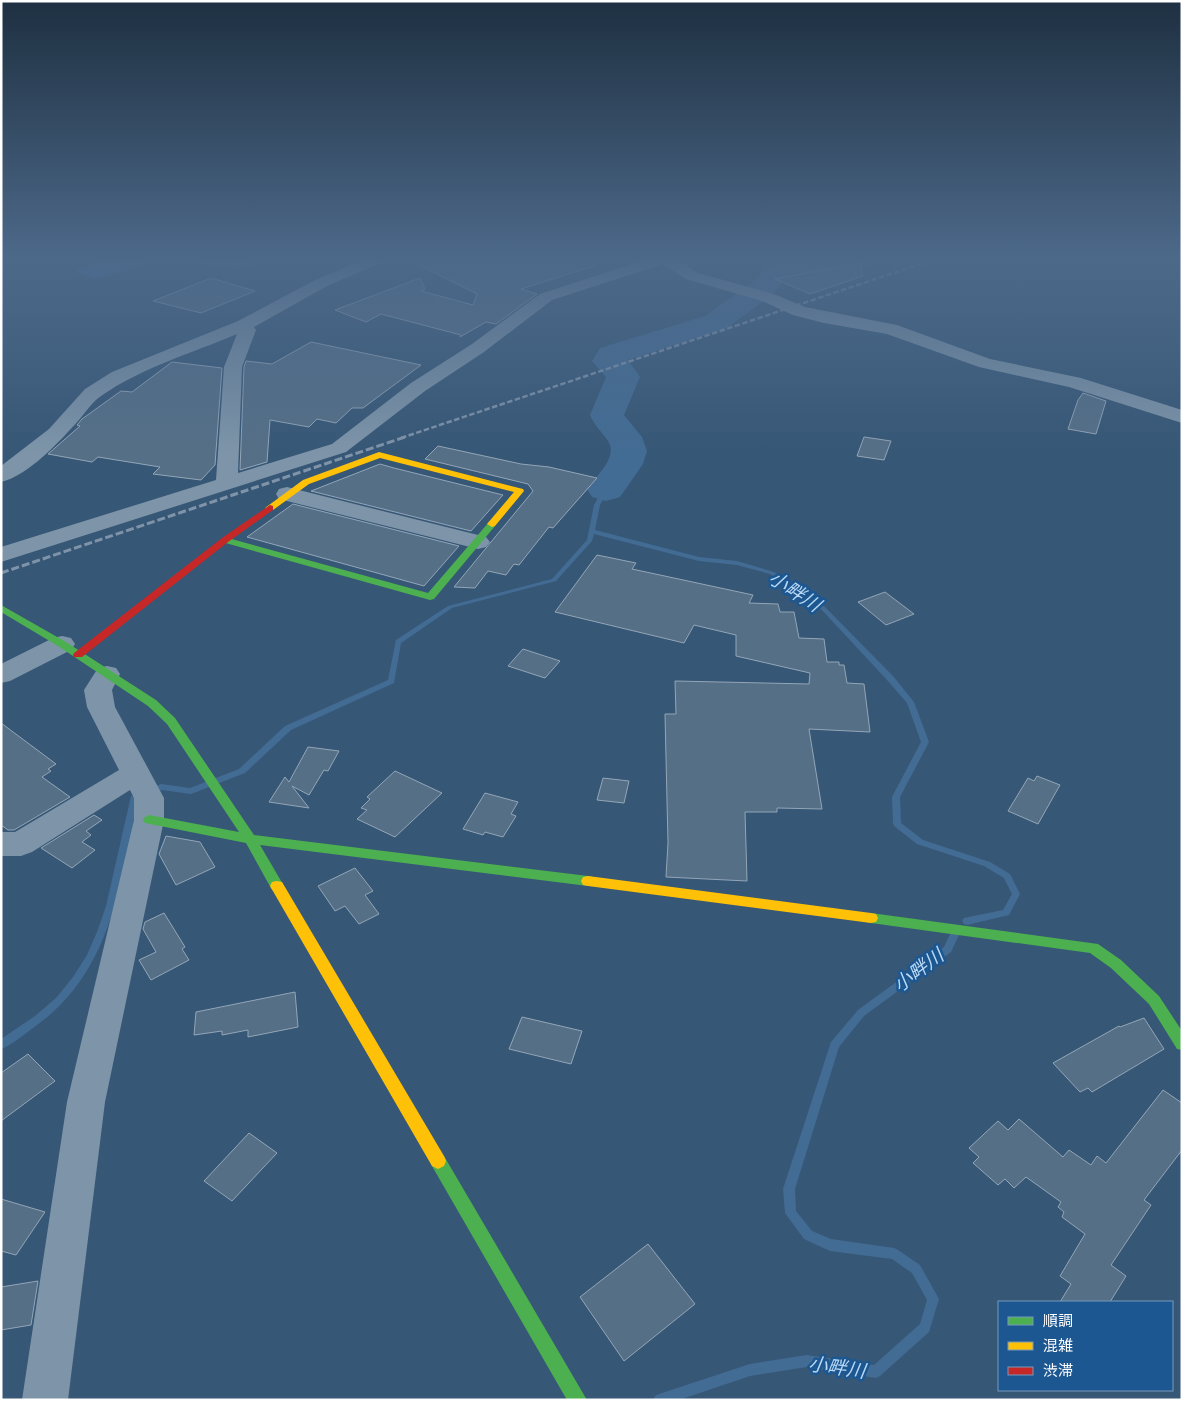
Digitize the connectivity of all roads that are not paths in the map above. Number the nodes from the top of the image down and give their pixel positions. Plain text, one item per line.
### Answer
1 (247, 323) edge
2 (511, 323) edge
3 (857, 323) edge
4 (244, 325) junction
5 (1182, 417) edge
6 (1, 476) edge
7 (227, 483) junction
8 (288, 494) junction
9 (225, 540) junction
10 (478, 542) junction
11 (1, 555) edge
12 (1, 608) edge
13 (70, 650) junction
14 (107, 674) junction
15 (1, 675) edge
16 (144, 795) junction
17 (250, 839) junction
18 (1, 844) edge
19 (1182, 1044) edge
20 (45, 1400) edge
21 (578, 1400) edge

1 - 4 street
2 - 7 street
3 - 5 street
4 - 6 street
4 - 7 street
7 - 11 street
8 - 9 street
8 - 10 street
8 - 10 street
9 - 10 street
9 - 13 street
12 - 13 street
13 - 14 street
13 - 15 street
14 - 16 street
14 - 17 street
16 - 17 street
16 - 18 street
16 - 20 street
17 - 19 street
17 - 21 street

